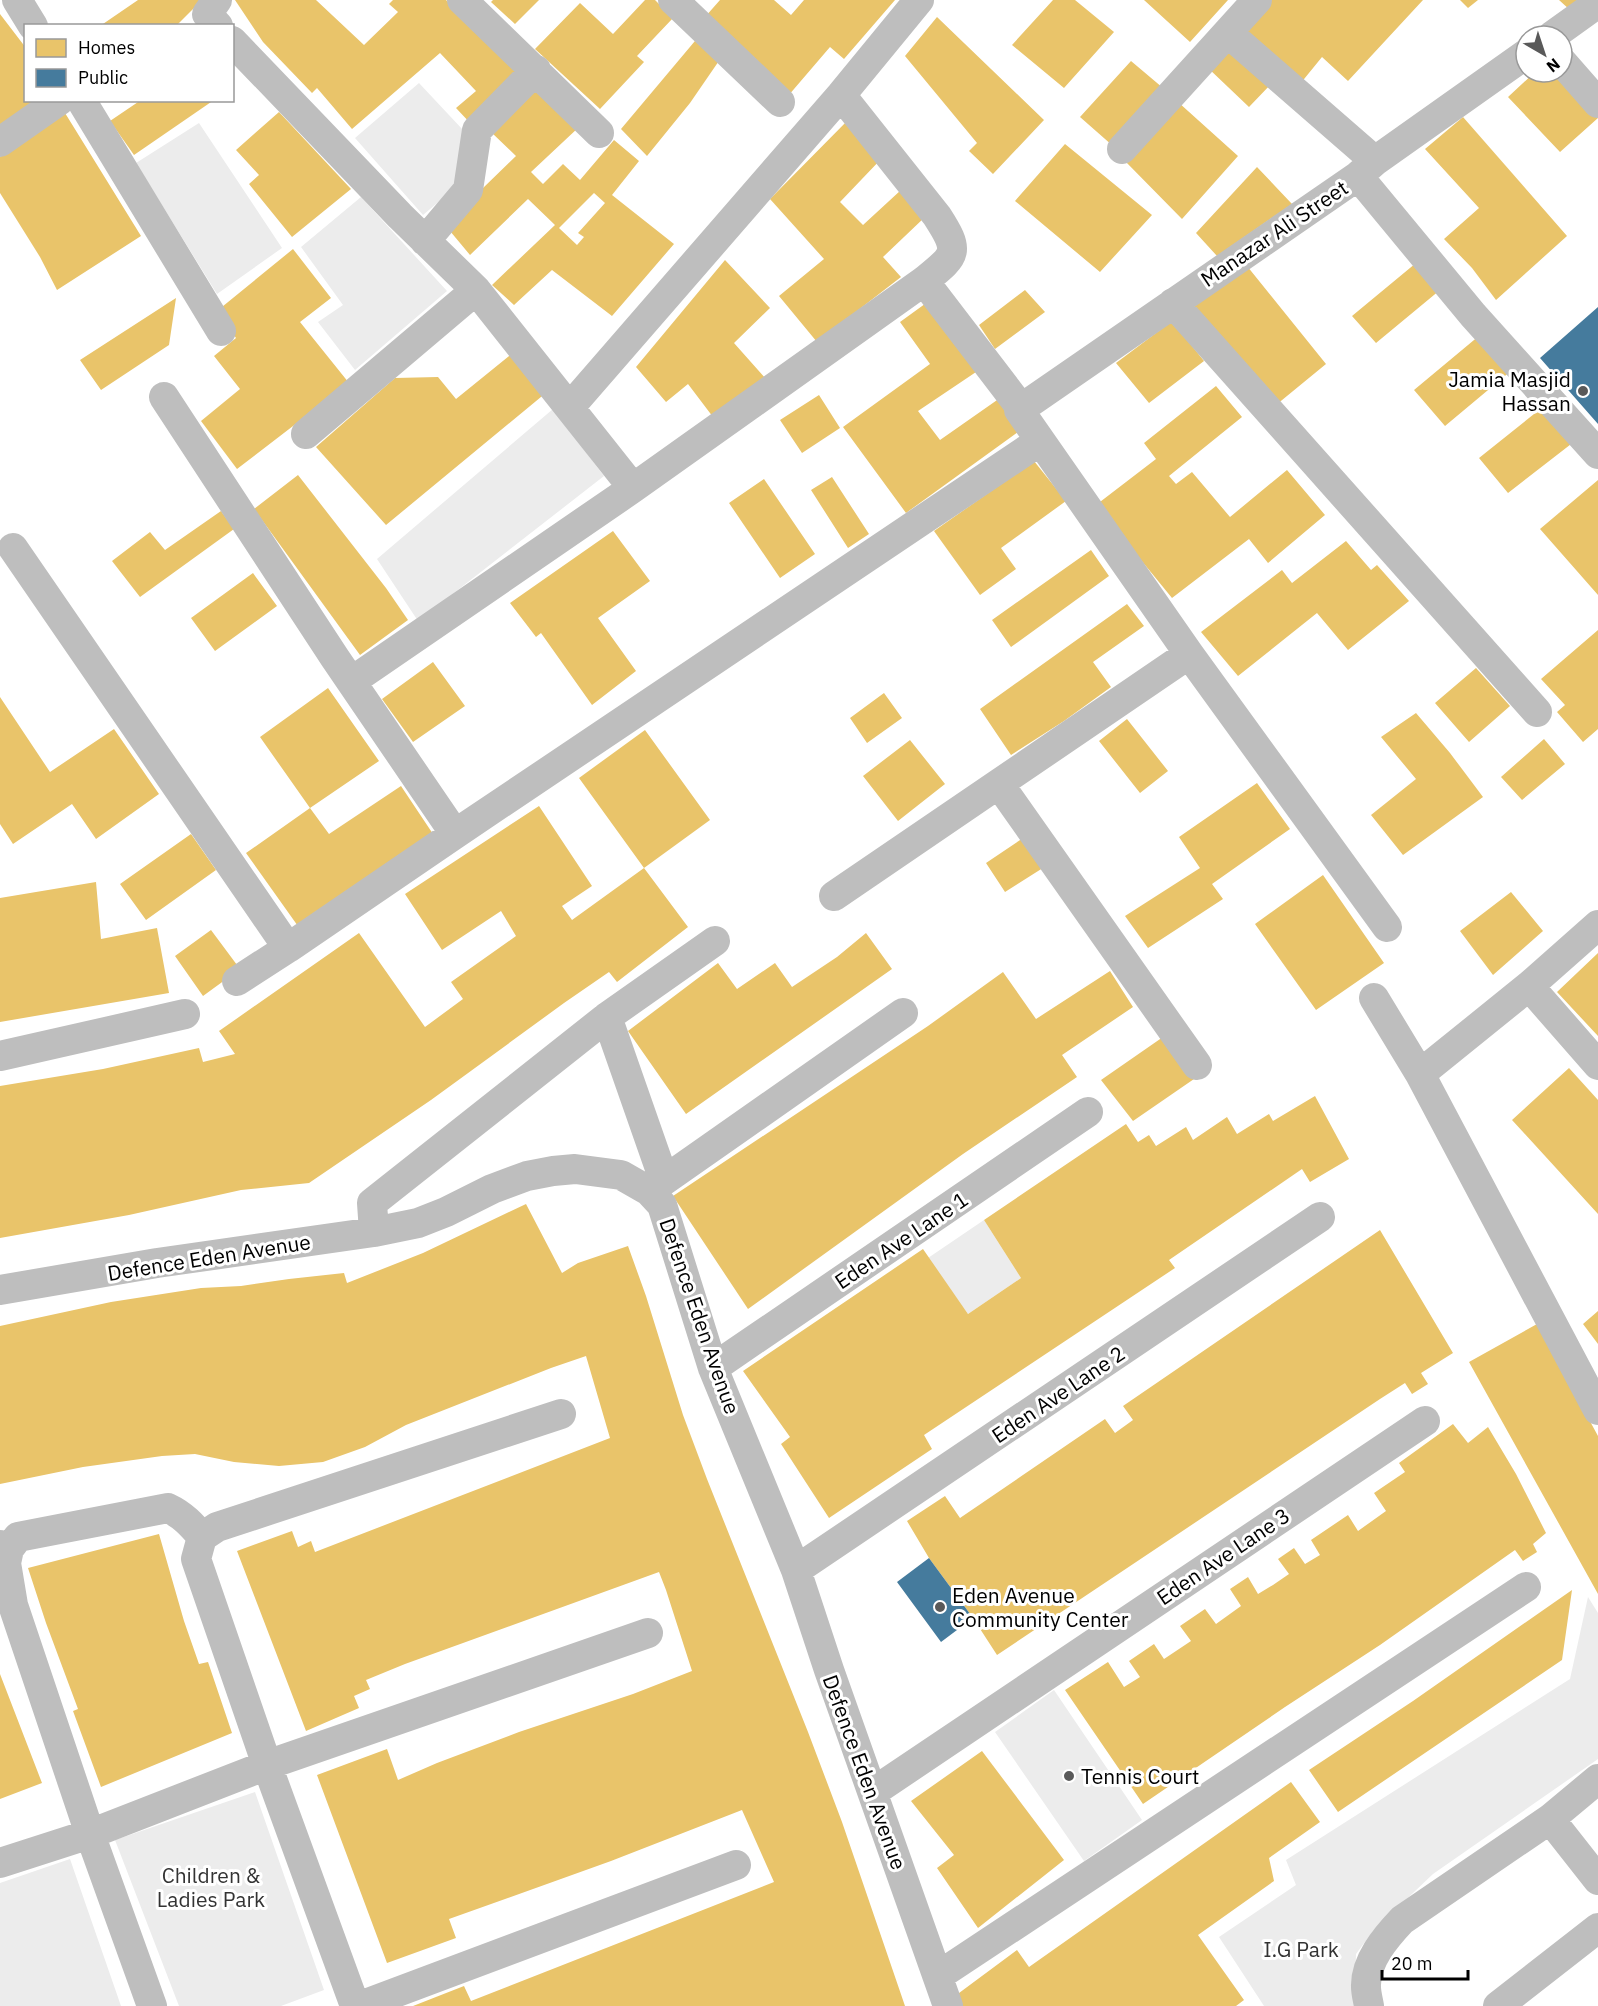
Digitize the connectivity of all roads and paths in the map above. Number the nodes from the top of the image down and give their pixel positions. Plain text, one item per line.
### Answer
1 (17, 0) edge
2 (217, 0) edge
3 (462, 0) edge
4 (674, 0) edge
5 (919, 0) edge
6 (1257, 0) edge
7 (1598, 3) edge
8 (32, 24) edge
9 (216, 24) edge
10 (1569, 24) edge
11 (1228, 33) junction
12 (234, 43) edge
13 (1514, 63) edge
14 (536, 70) junction
15 (1574, 76) edge
16 (841, 95) junction
17 (57, 102) edge
18 (82, 102) edge
19 (780, 102) dead end
20 (1598, 103) edge
21 (599, 133) dead end
22 (0, 142) edge
23 (1122, 150) dead end
24 (1367, 168) junction
25 (425, 241) junction
26 (924, 281) junction
27 (476, 290) junction
28 (1173, 303) junction
29 (221, 331) dead end
30 (164, 397) dead end
31 (570, 407) junction
32 (1020, 409) junction
33 (306, 434) dead end
34 (1040, 441) junction
35 (1598, 454) edge
36 (633, 488) junction
37 (14, 548) dead end
38 (1189, 654) junction
39 (352, 681) junction
40 (1537, 712) dead end
41 (999, 784) junction
42 (455, 834) junction
43 (834, 896) dead end
44 (1598, 925) edge
45 (1387, 927) dead end
46 (715, 941) dead end
47 (288, 948) junction
48 (237, 981) dead end
49 (1529, 986) junction
50 (1374, 998) dead end
51 (903, 1013) dead end
52 (185, 1014) dead end
53 (607, 1017) junction
54 (0, 1056) edge
55 (1197, 1065) dead end
56 (1598, 1065) edge
57 (1420, 1074) junction
58 (1088, 1112) dead end
59 (656, 1185) junction
60 (1320, 1217) dead end
61 (374, 1232) junction
62 (0, 1290) edge
63 (713, 1368) junction
64 (1598, 1410) edge
65 (561, 1414) dead end
66 (1425, 1421) dead end
67 (202, 1537) junction
68 (5, 1547) edge
69 (796, 1570) junction
70 (1527, 1587) dead end
71 (7, 1608) edge
72 (648, 1633) dead end
73 (267, 1765) junction
74 (1598, 1779) edge
75 (873, 1792) junction
76 (1550, 1819) junction
77 (90, 1834) junction
78 (0, 1863) edge
79 (736, 1865) dead end
80 (1598, 1880) edge
81 (1598, 1928) edge
82 (938, 1976) junction
83 (152, 2006) edge
84 (354, 2006) edge
85 (360, 2006) edge
86 (948, 2006) edge
87 (1369, 2006) edge
88 (1498, 2006) edge

1 - 8 street
2 - 9 street
3 - 14 street
4 - 19 street
5 - 16 street
6 - 11 street
7 - 10 street
11 - 23 street
11 - 24 street
12 - 25 street
13 - 24 street, Manazar Ali Street
14 - 21 street
14 - 25 street
15 - 20 street
16 - 26 street
16 - 31 street
17 - 22 street
18 - 29 street
24 - 28 street, Manazar Ali Street
24 - 35 street
25 - 27 street
26 - 32 street
26 - 36 street
27 - 31 street
27 - 33 street
28 - 32 street, Manazar Ali Street
28 - 40 street
30 - 39 street
31 - 36 street
32 - 34 street
34 - 38 street
34 - 42 street
36 - 39 street
37 - 47 street
38 - 41 street
38 - 45 street
39 - 42 street
41 - 43 street
41 - 55 street
42 - 47 street
44 - 49 street
46 - 53 street
47 - 48 street
49 - 56 street
49 - 57 street
50 - 57 street
51 - 59 street
52 - 54 street
53 - 59 street
53 - 61 street
57 - 64 street
58 - 63 street, Eden Ave Lane 1
59 - 61 street, Defence Eden Avenue
59 - 63 street, Defence Eden Avenue
60 - 69 street, Eden Ave Lane 2
61 - 62 street, Defence Eden Avenue
63 - 69 street, Defence Eden Avenue
65 - 67 street
66 - 75 street, Eden Ave Lane 3
67 - 68 street
67 - 73 street
68 - 71 street
69 - 75 street, Defence Eden Avenue
70 - 82 street
71 - 77 street
72 - 73 street
73 - 77 street
73 - 84 street
74 - 76 street
75 - 82 street, Defence Eden Avenue
76 - 80 street
76 - 87 street
77 - 78 street
77 - 83 street
79 - 85 street
81 - 88 street
82 - 86 street, Defence Eden Avenue

